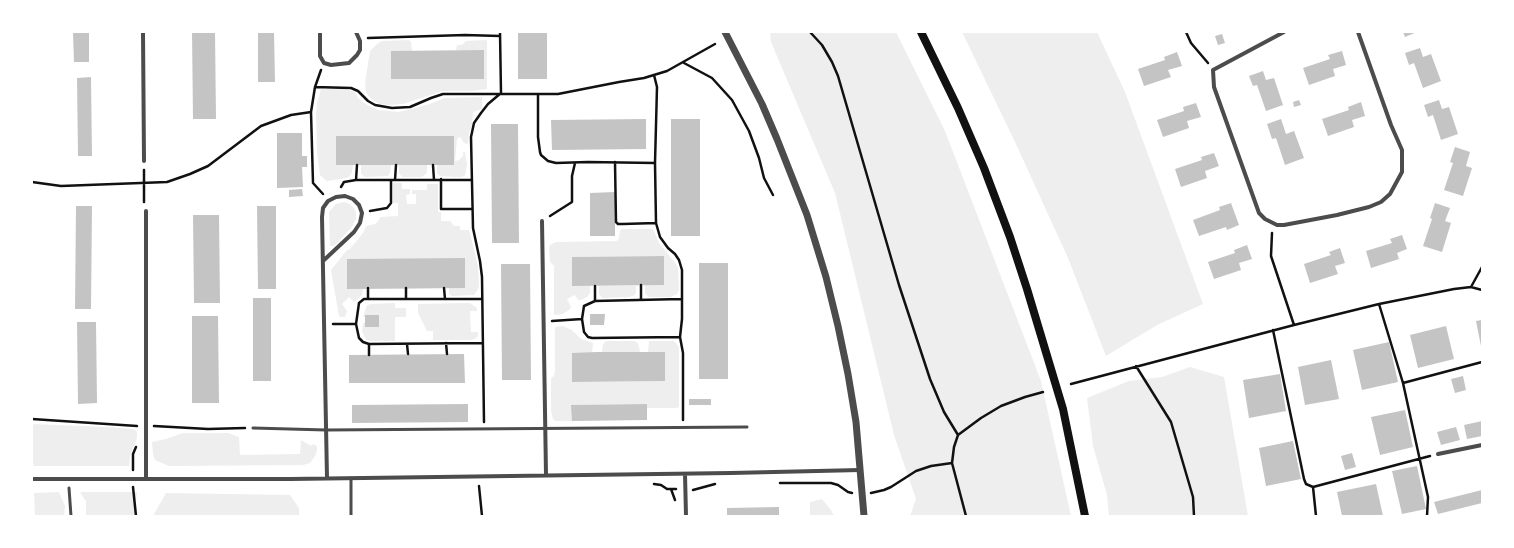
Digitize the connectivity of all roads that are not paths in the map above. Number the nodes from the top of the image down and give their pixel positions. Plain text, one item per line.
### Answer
1 (143, 32) edge
2 (320, 32) edge
3 (356, 32) edge
4 (725, 32) edge
5 (921, 32) edge
6 (1284, 32) edge
7 (1358, 32) edge
8 (144, 161) road end
9 (146, 211) road end
10 (542, 221) road end
11 (323, 261) junction
12 (747, 427) dead end
13 (253, 428) road end
14 (545, 429) junction
15 (326, 430) junction
16 (1482, 445) edge
17 (1438, 454) road end
18 (861, 470) junction
19 (685, 474) junction
20 (546, 475) junction
21 (327, 478) junction
22 (351, 478) junction
23 (32, 479) edge
24 (146, 479) junction
25 (69, 488) dead end
26 (71, 516) edge
27 (351, 516) edge
28 (686, 516) edge
29 (864, 516) edge
30 (1085, 516) edge

1 - 8 street
2 - 3 street
4 - 18 street
5 - 30 main road
6 - 7 street
9 - 24 street
10 - 14 street
11 - 11 street
11 - 15 street
12 - 14 lane
13 - 15 lane
14 - 15 lane
14 - 20 street
15 - 21 street
16 - 17 street
18 - 19 street
18 - 29 street
19 - 20 street
19 - 28 street
20 - 22 street
21 - 22 street
21 - 24 street
22 - 27 lane
23 - 24 street
25 - 26 lane

